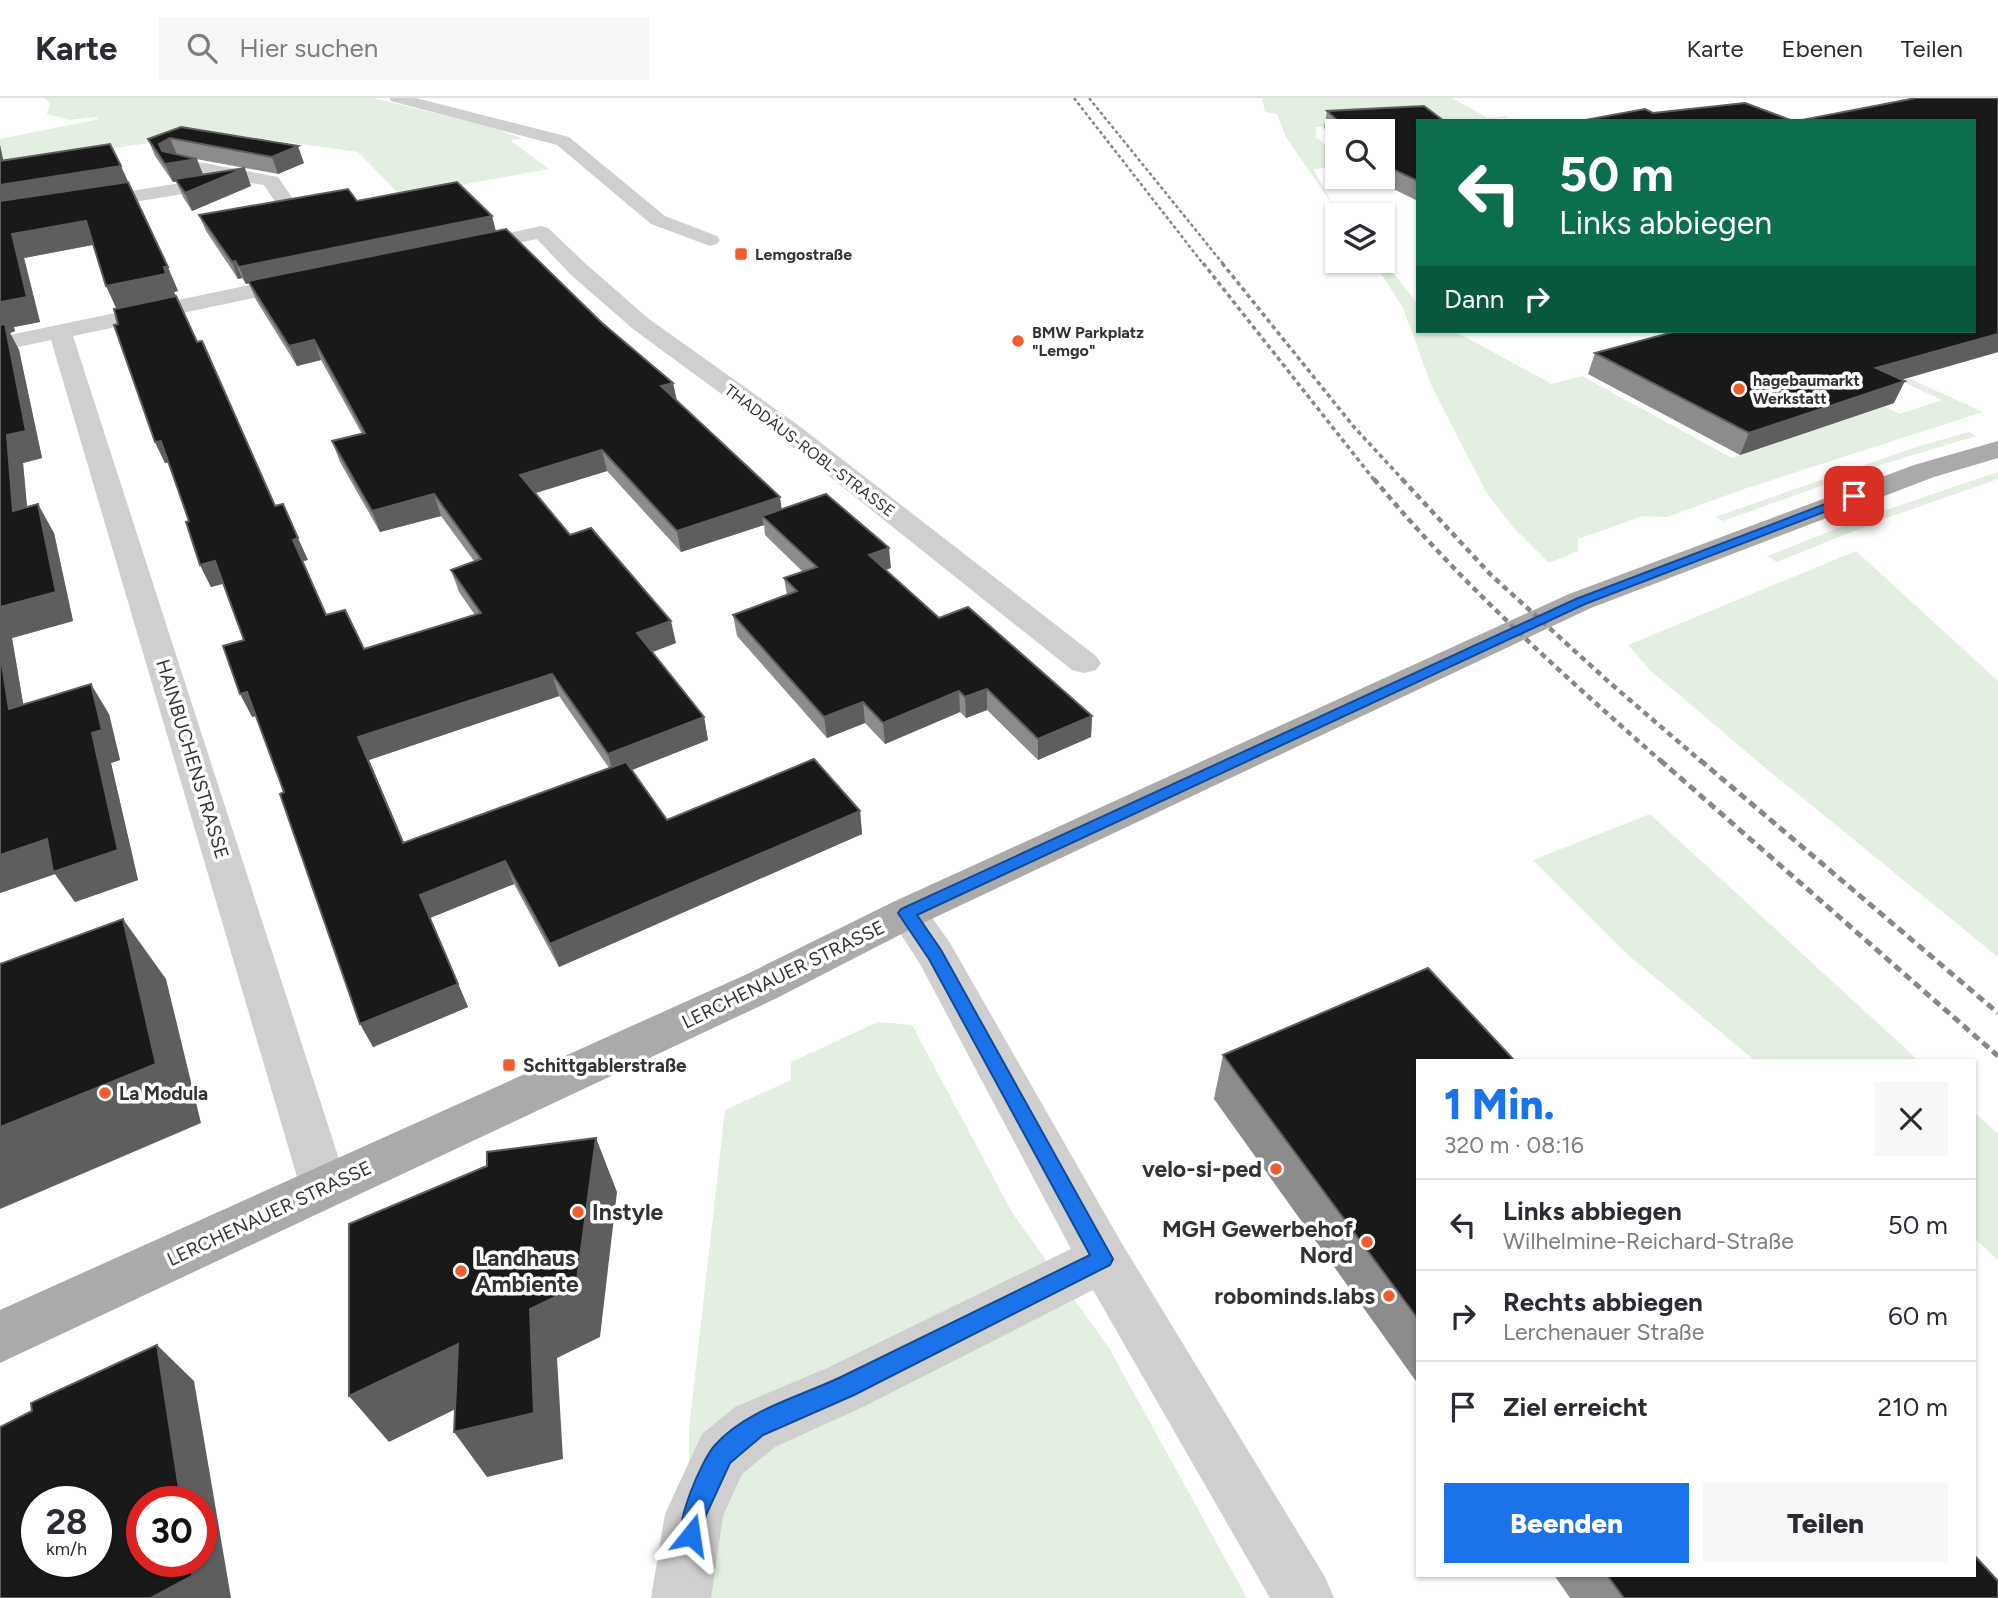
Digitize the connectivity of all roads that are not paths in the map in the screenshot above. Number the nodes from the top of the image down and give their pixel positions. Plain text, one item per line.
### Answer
1 (397, 98) edge
2 (177, 163) edge
3 (250, 177) junction
4 (284, 199) edge
5 (0, 218) edge
6 (710, 240) dead end
7 (447, 251) edge
8 (327, 276) edge
9 (60, 331) junction
10 (0, 344) edge
11 (1998, 449) edge
12 (1084, 663) dead end
13 (907, 913) junction
14 (324, 1188) junction
15 (1103, 1259) junction
16 (0, 1338) edge
17 (681, 1598) edge
18 (1304, 1598) edge

1 - 6 street
2 - 3 street
3 - 4 street
3 - 5 street
7 - 12 street, THADDÄUS-ROBL-STRASSE
8 - 9 street
9 - 10 street
9 - 14 street, HAINBUCHENSTRASSE
11 - 13 main road, LERCHENAUER STRASSE
13 - 14 main road, LERCHENAUER STRASSE
13 - 15 street
14 - 16 main road, LERCHENAUER STRASSE
15 - 17 street
15 - 18 street

